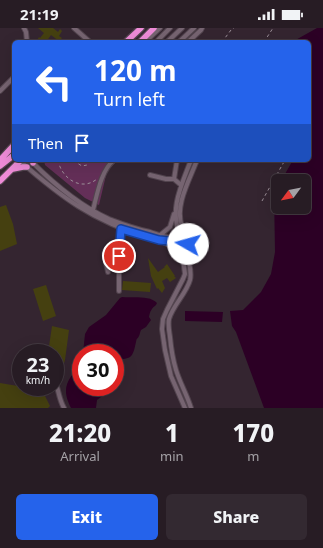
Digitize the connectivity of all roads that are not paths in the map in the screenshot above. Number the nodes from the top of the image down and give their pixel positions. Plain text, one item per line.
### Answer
1 (24, 28) edge
2 (74, 28) edge
3 (141, 28) edge
4 (154, 28) edge
5 (160, 28) edge
6 (170, 28) edge
7 (182, 28) edge
8 (194, 28) edge
9 (202, 28) edge
10 (153, 35) junction
11 (27, 40) edge
12 (88, 40) edge
13 (128, 40) edge
14 (142, 40) edge
15 (148, 40) edge
16 (158, 40) edge
17 (160, 40) edge
18 (169, 40) edge
19 (181, 40) edge
20 (190, 40) edge
21 (12, 79) edge
22 (0, 91) edge
23 (12, 147) edge
24 (12, 157) edge
25 (0, 160) edge
26 (18, 162) edge
27 (22, 162) edge
28 (33, 162) edge
29 (111, 162) edge
30 (177, 162) edge
31 (190, 162) edge
32 (196, 162) edge
33 (0, 166) edge
34 (27, 167) junction
35 (12, 169) junction
36 (150, 175) dead end
37 (174, 179) junction
38 (0, 182) edge
39 (181, 186) junction
40 (175, 206) junction
41 (93, 210) junction
42 (121, 229) junction
43 (186, 234) junction
44 (180, 236) junction
45 (159, 238) junction
46 (180, 243) junction
47 (188, 244) junction
48 (119, 250) junction
49 (183, 260) junction
50 (108, 272) dead end
51 (119, 291) dead end
52 (60, 396) edge
53 (64, 408) edge
54 (185, 408) edge
55 (191, 408) edge

1 - 11 street
2 - 12 street
3 - 13 highway
4 - 14 highway
5 - 10 street
6 - 17 street
7 - 18 street
8 - 19 street
9 - 20 street
10 - 15 street
10 - 16 street
21 - 22 street
23 - 25 highway
24 - 33 highway
26 - 35 highway
27 - 34 street
28 - 41 street
29 - 41 street
30 - 37 street
31 - 39 street
32 - 43 street
34 - 35 highway
34 - 42 street
35 - 38 highway
36 - 37 street
37 - 39 street
39 - 40 street
40 - 44 street
40 - 45 street
41 - 45 street
42 - 45 street
42 - 48 street
43 - 44 street
43 - 47 street
44 - 45 street
44 - 46 street
45 - 46 street
45 - 49 street
46 - 47 street
46 - 49 street
47 - 55 street
48 - 50 street
48 - 51 street
49 - 54 street
52 - 53 street

